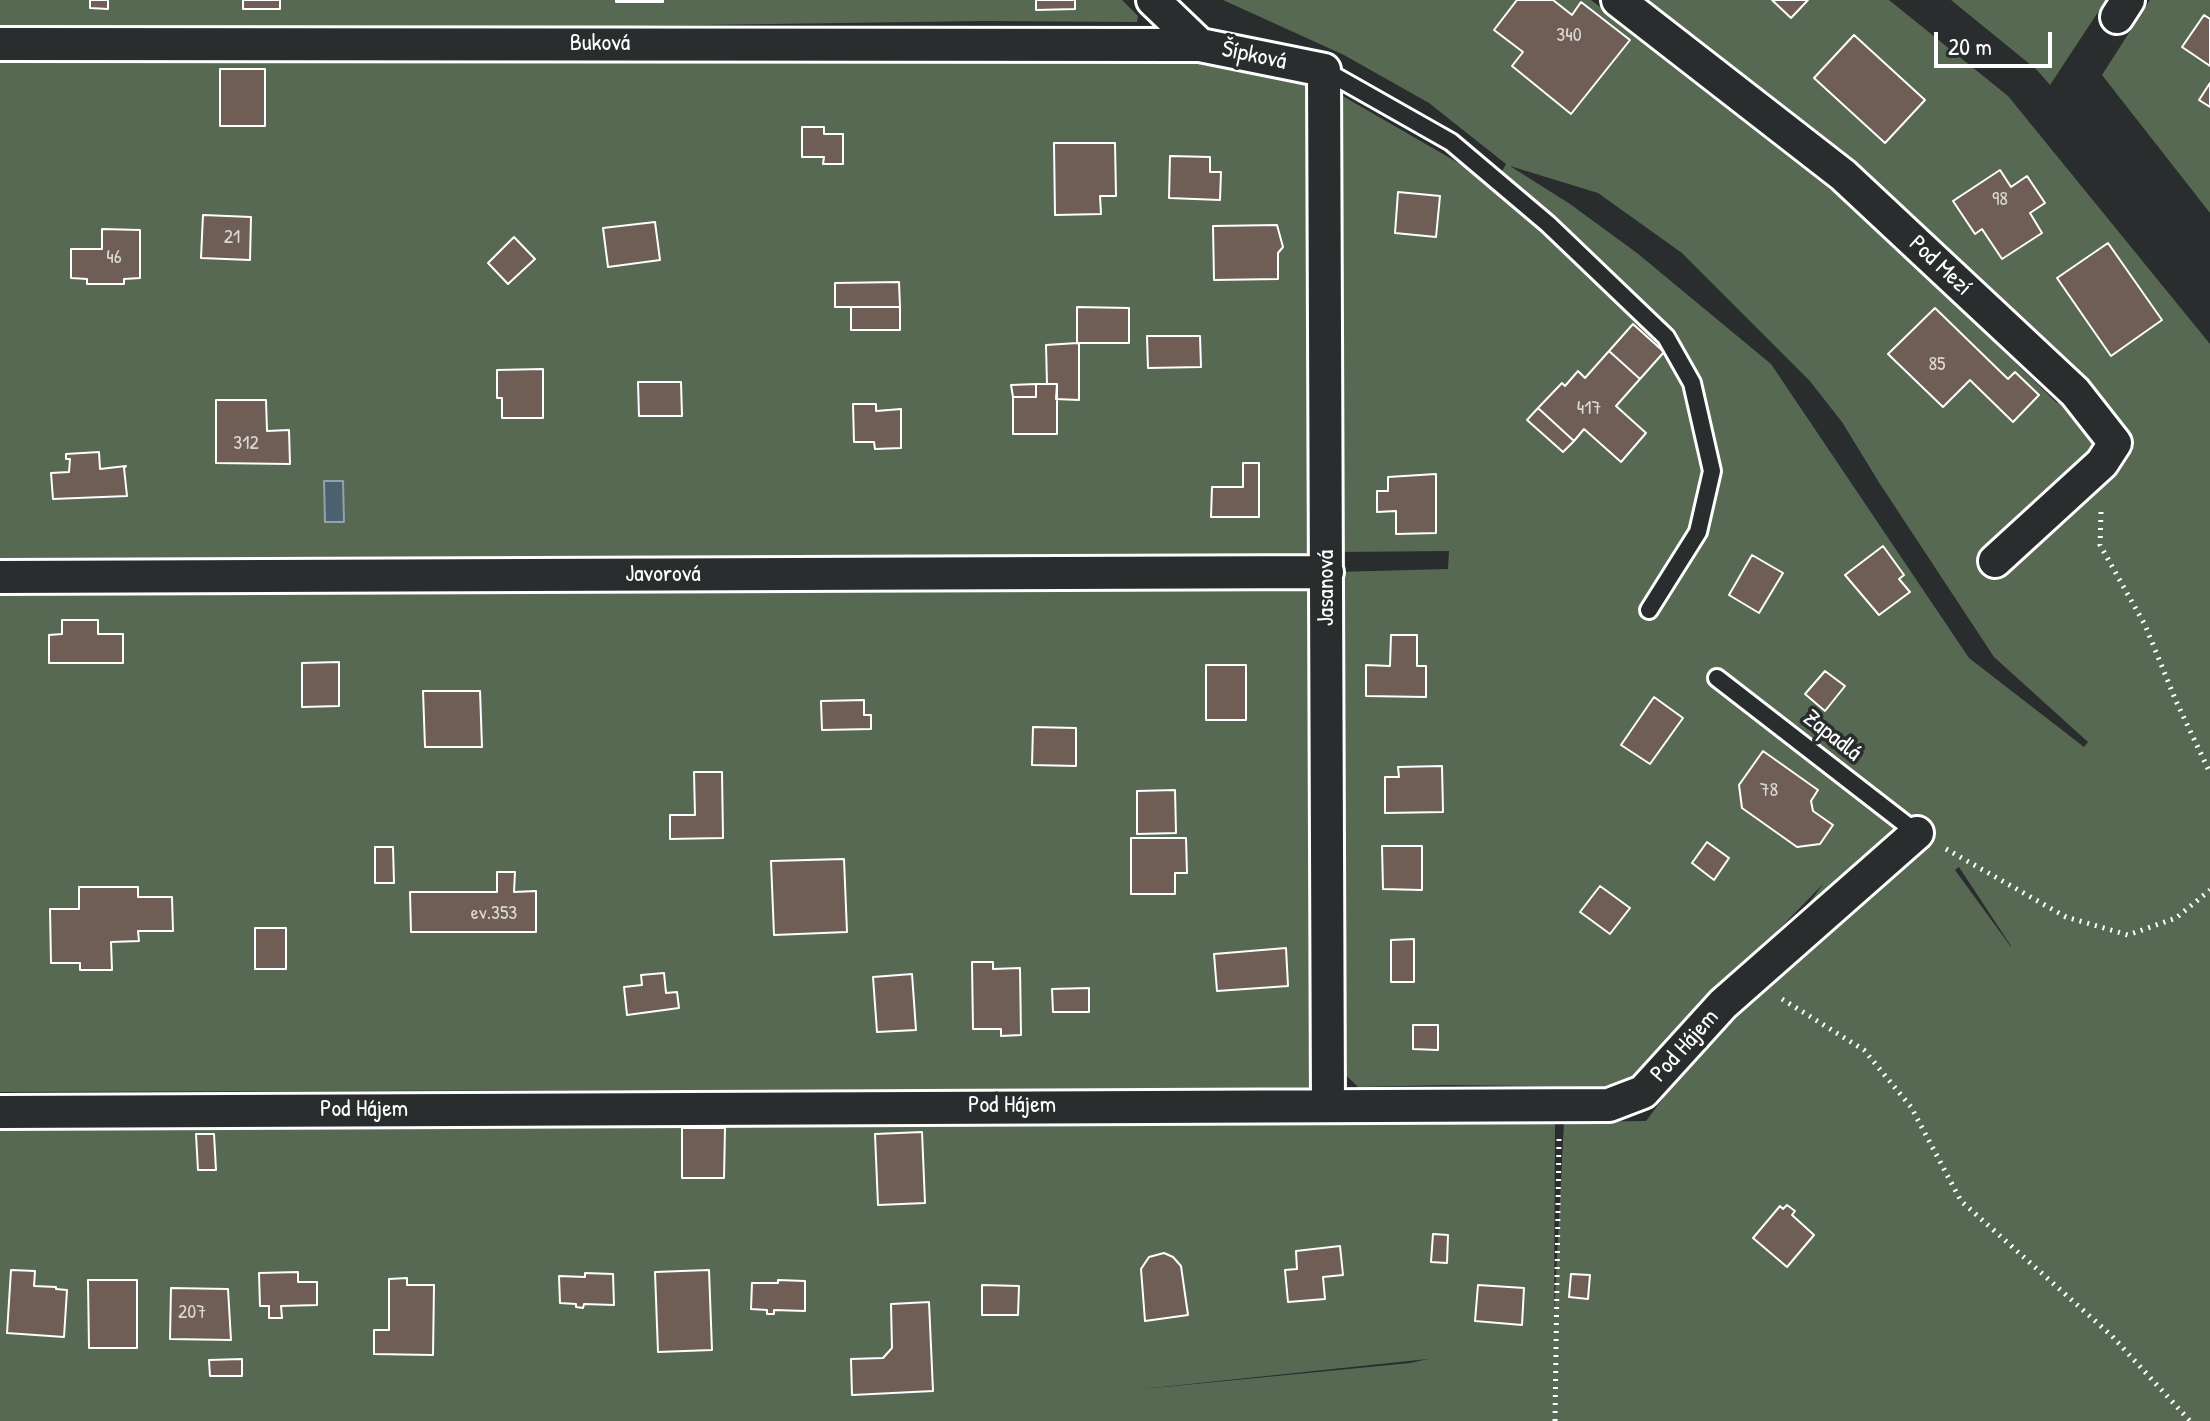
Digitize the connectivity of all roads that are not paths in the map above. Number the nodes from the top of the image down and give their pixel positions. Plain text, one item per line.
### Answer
1 (1153, 0) edge
2 (1618, 0) edge
3 (0, 44) edge
4 (1200, 45) junction
5 (1324, 70) junction
6 (1995, 561) dead end
7 (1327, 572) junction
8 (0, 577) edge
9 (1649, 610) dead end
10 (1717, 678) dead end
11 (1917, 833) joint
12 (1328, 1105) junction
13 (0, 1112) edge

1 - 4 street, Šípková
2 - 6 street, Pod Mezí
3 - 4 street, Buková
4 - 5 street, Šípková
5 - 7 street, Jasanová
5 - 9 lane
7 - 8 street, Javorová
7 - 12 street, Jasanová
10 - 11 lane, Zapadlá
11 - 12 street, Pod Hájem
12 - 13 street, Pod Hájem

